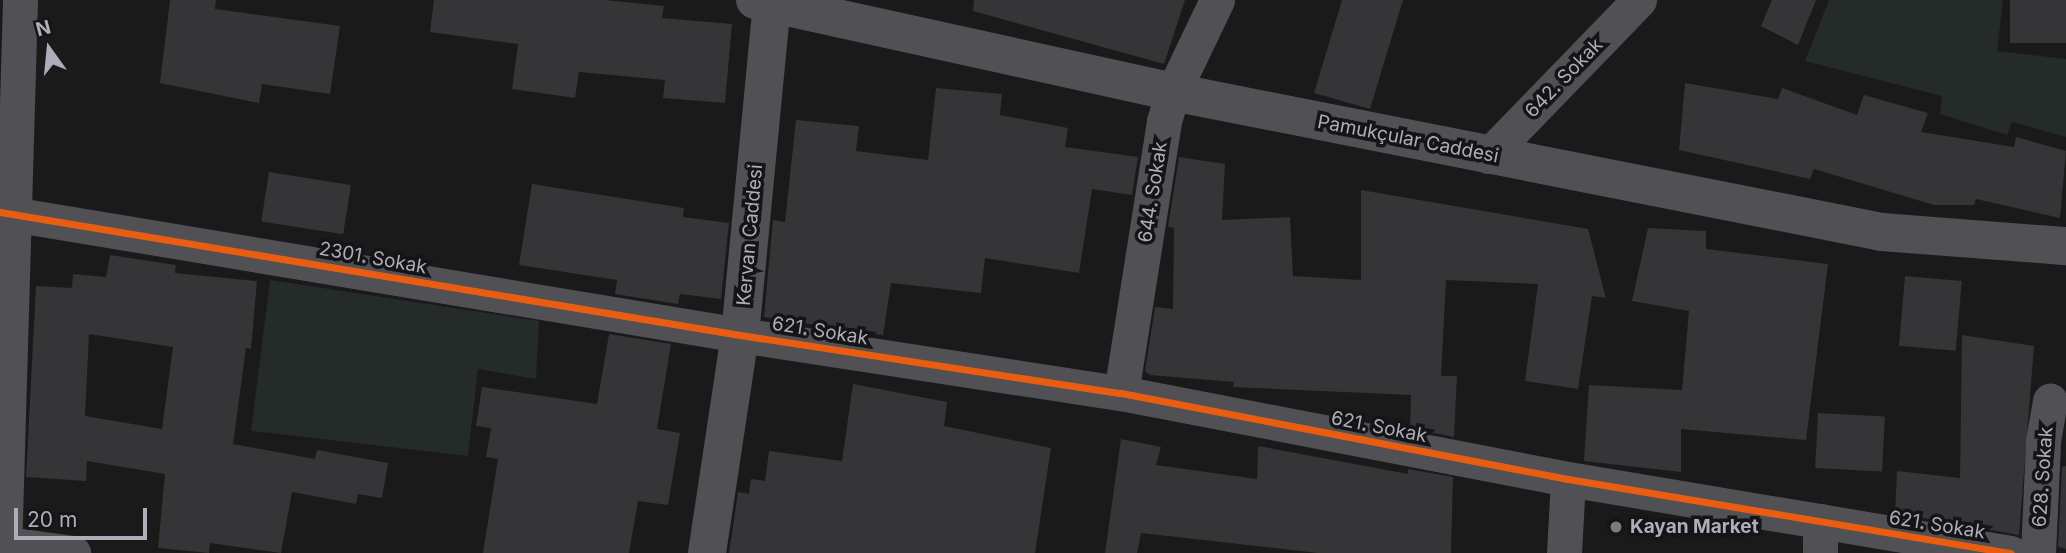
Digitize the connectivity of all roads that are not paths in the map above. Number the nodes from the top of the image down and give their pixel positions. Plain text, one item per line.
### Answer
1 (20, 0) edge
2 (1217, 0) edge
3 (1639, 0) edge
4 (766, 1) edge
5 (1173, 92) junction
6 (1488, 156) junction
7 (8, 213) edge
8 (2066, 246) edge
9 (740, 335) junction
10 (1121, 393) junction
11 (2050, 401) dead end
12 (1567, 479) junction
13 (1820, 537) edge
14 (2, 546) edge
15 (73, 553) edge
16 (707, 553) edge
17 (1564, 553) edge
18 (2011, 553) edge
19 (2038, 553) edge

1 - 7 street
2 - 5 street, 644. Sokak
3 - 6 street, 642. Sokak
4 - 5 street, Pamukçular Caddesi
4 - 9 street, Kervan Caddesi
5 - 6 street, Pamukçular Caddesi
5 - 10 street, 644. Sokak
6 - 8 street, Pamukçular Caddesi
7 - 9 street, 2301. Sokak
7 - 14 street
9 - 10 street, 621. Sokak
9 - 16 street, Kervan Caddesi
10 - 12 street, 621. Sokak
11 - 19 street, 628. Sokak
12 - 13 street, 621. Sokak
12 - 17 street
13 - 18 street, 621. Sokak
14 - 15 street

